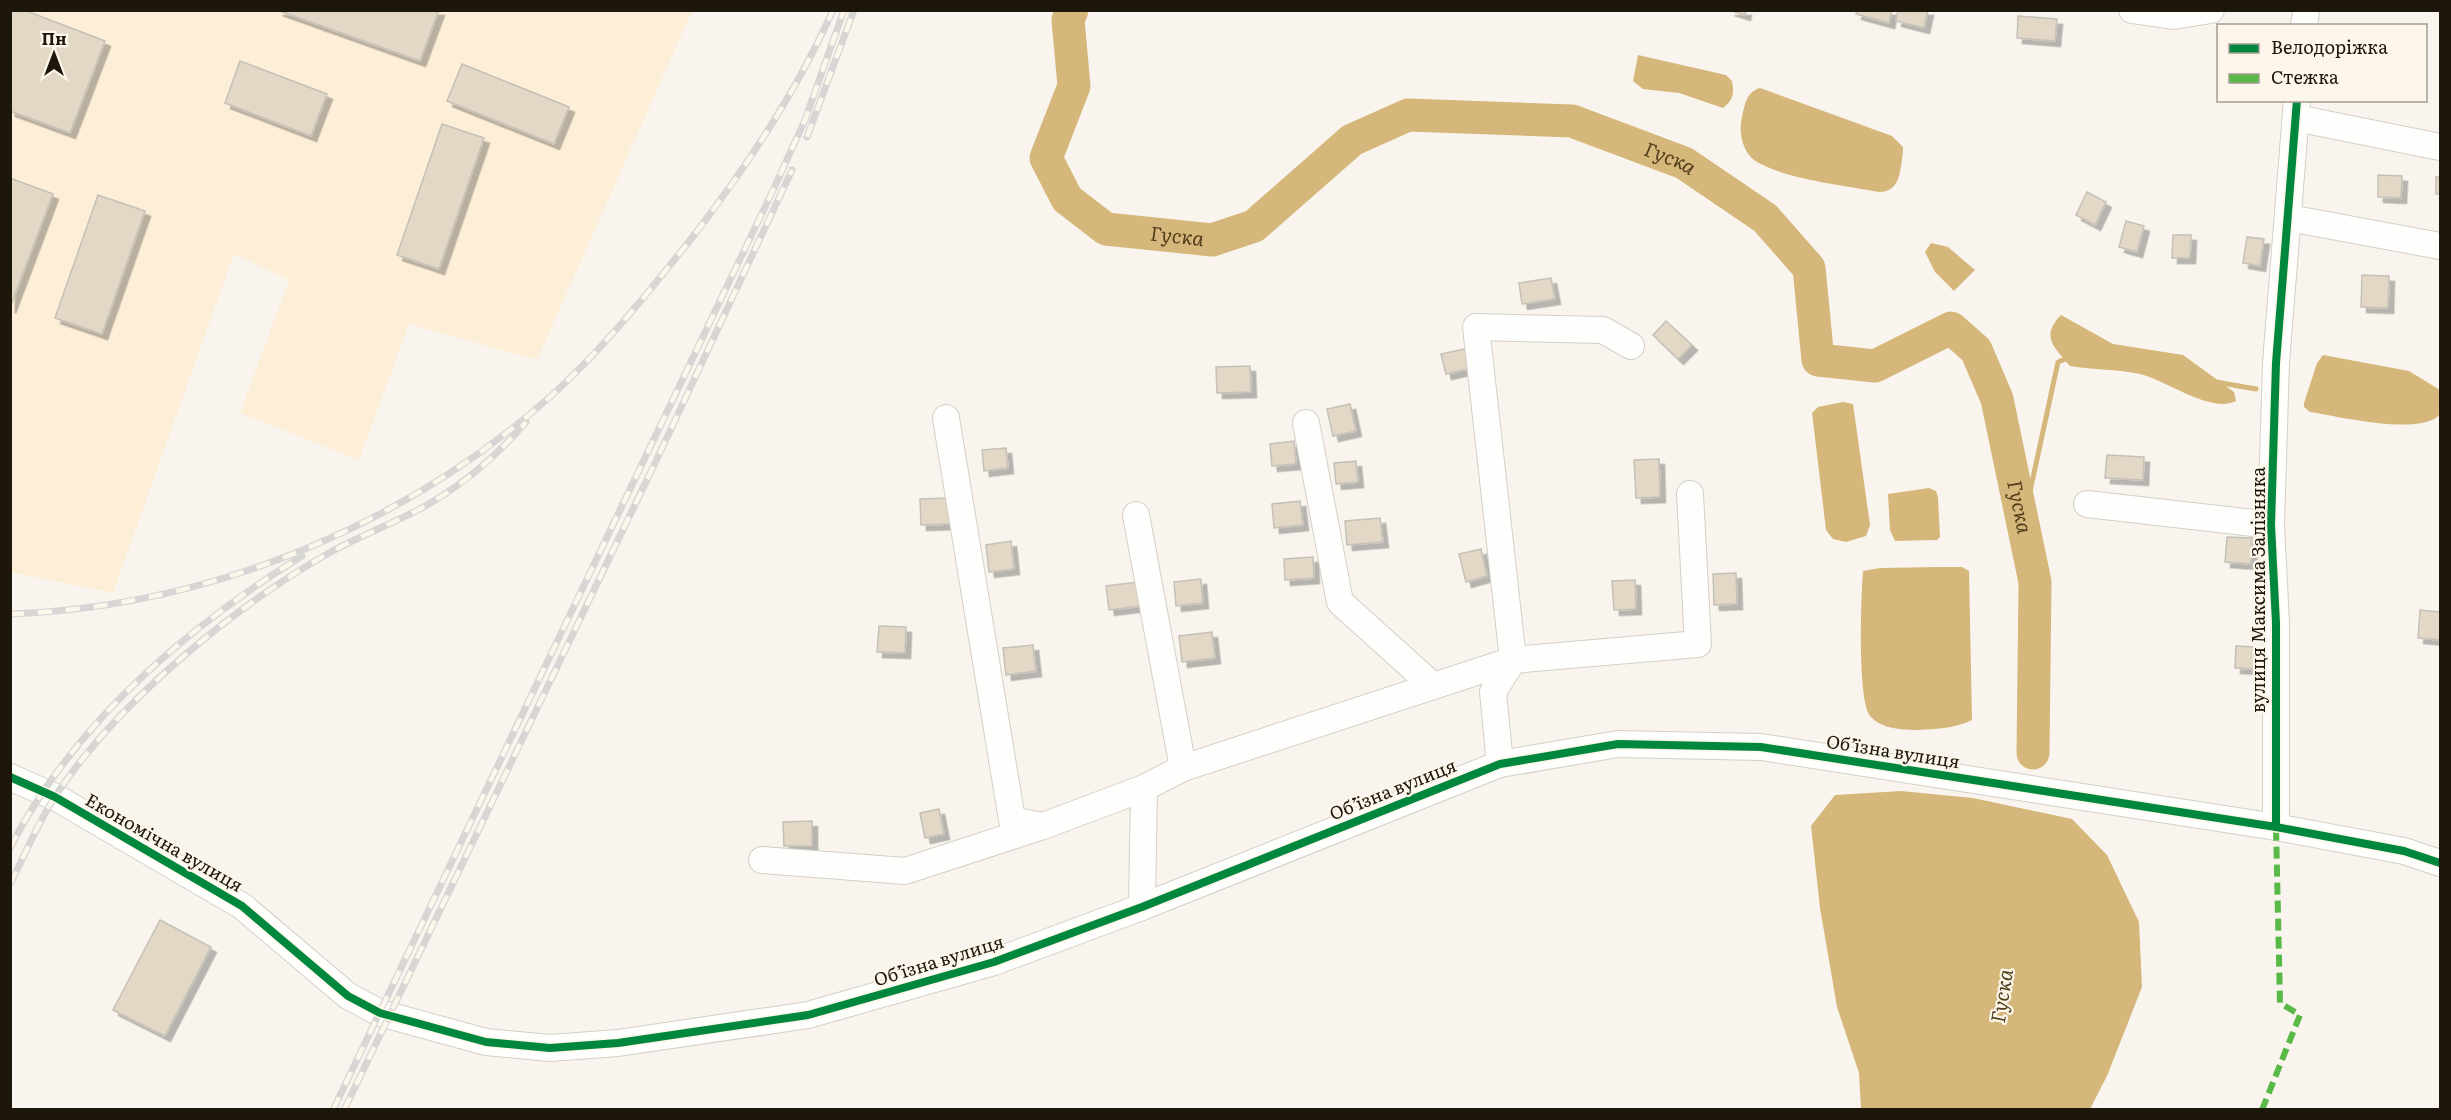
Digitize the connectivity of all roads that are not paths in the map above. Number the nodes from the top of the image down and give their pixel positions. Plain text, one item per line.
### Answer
1 (2132, 10) edge
2 (2211, 10) edge
3 (2296, 110) edge
4 (2440, 147) edge
5 (2289, 219) junction
6 (2440, 246) edge
7 (1631, 346) dead end
8 (946, 418) dead end
9 (1306, 423) dead end
10 (1690, 494) dead end
11 (2087, 504) dead end
12 (1136, 516) dead end
13 (2271, 525) junction
14 (1513, 660) junction
15 (1433, 686) junction
16 (1500, 764) junction
17 (1183, 768) junction
18 (10, 777) edge
19 (1144, 788) junction
20 (1043, 826) junction
21 (2276, 827) junction
22 (762, 860) dead end
23 (2440, 862) edge
24 (1142, 907) junction
25 (380, 1013) joint

1 - 2 street
3 - 4 street
3 - 5 street, вулиця Максима Залізняка
5 - 6 street
5 - 13 street, вулиця Максима Залізняка
7 - 14 street
8 - 20 street
9 - 15 street
10 - 14 street
11 - 13 street
12 - 17 street
13 - 21 street, вулиця Максима Залізняка
14 - 15 street
14 - 16 street
15 - 17 street
16 - 21 street, Обʼїзна вулиця
16 - 24 street, Обʼїзна вулиця
17 - 19 street
18 - 25 street, Економічна вулиця
19 - 20 street
19 - 24 street
20 - 22 street
21 - 23 street, Обʼїзна вулиця
24 - 25 street, Обʼїзна вулиця

